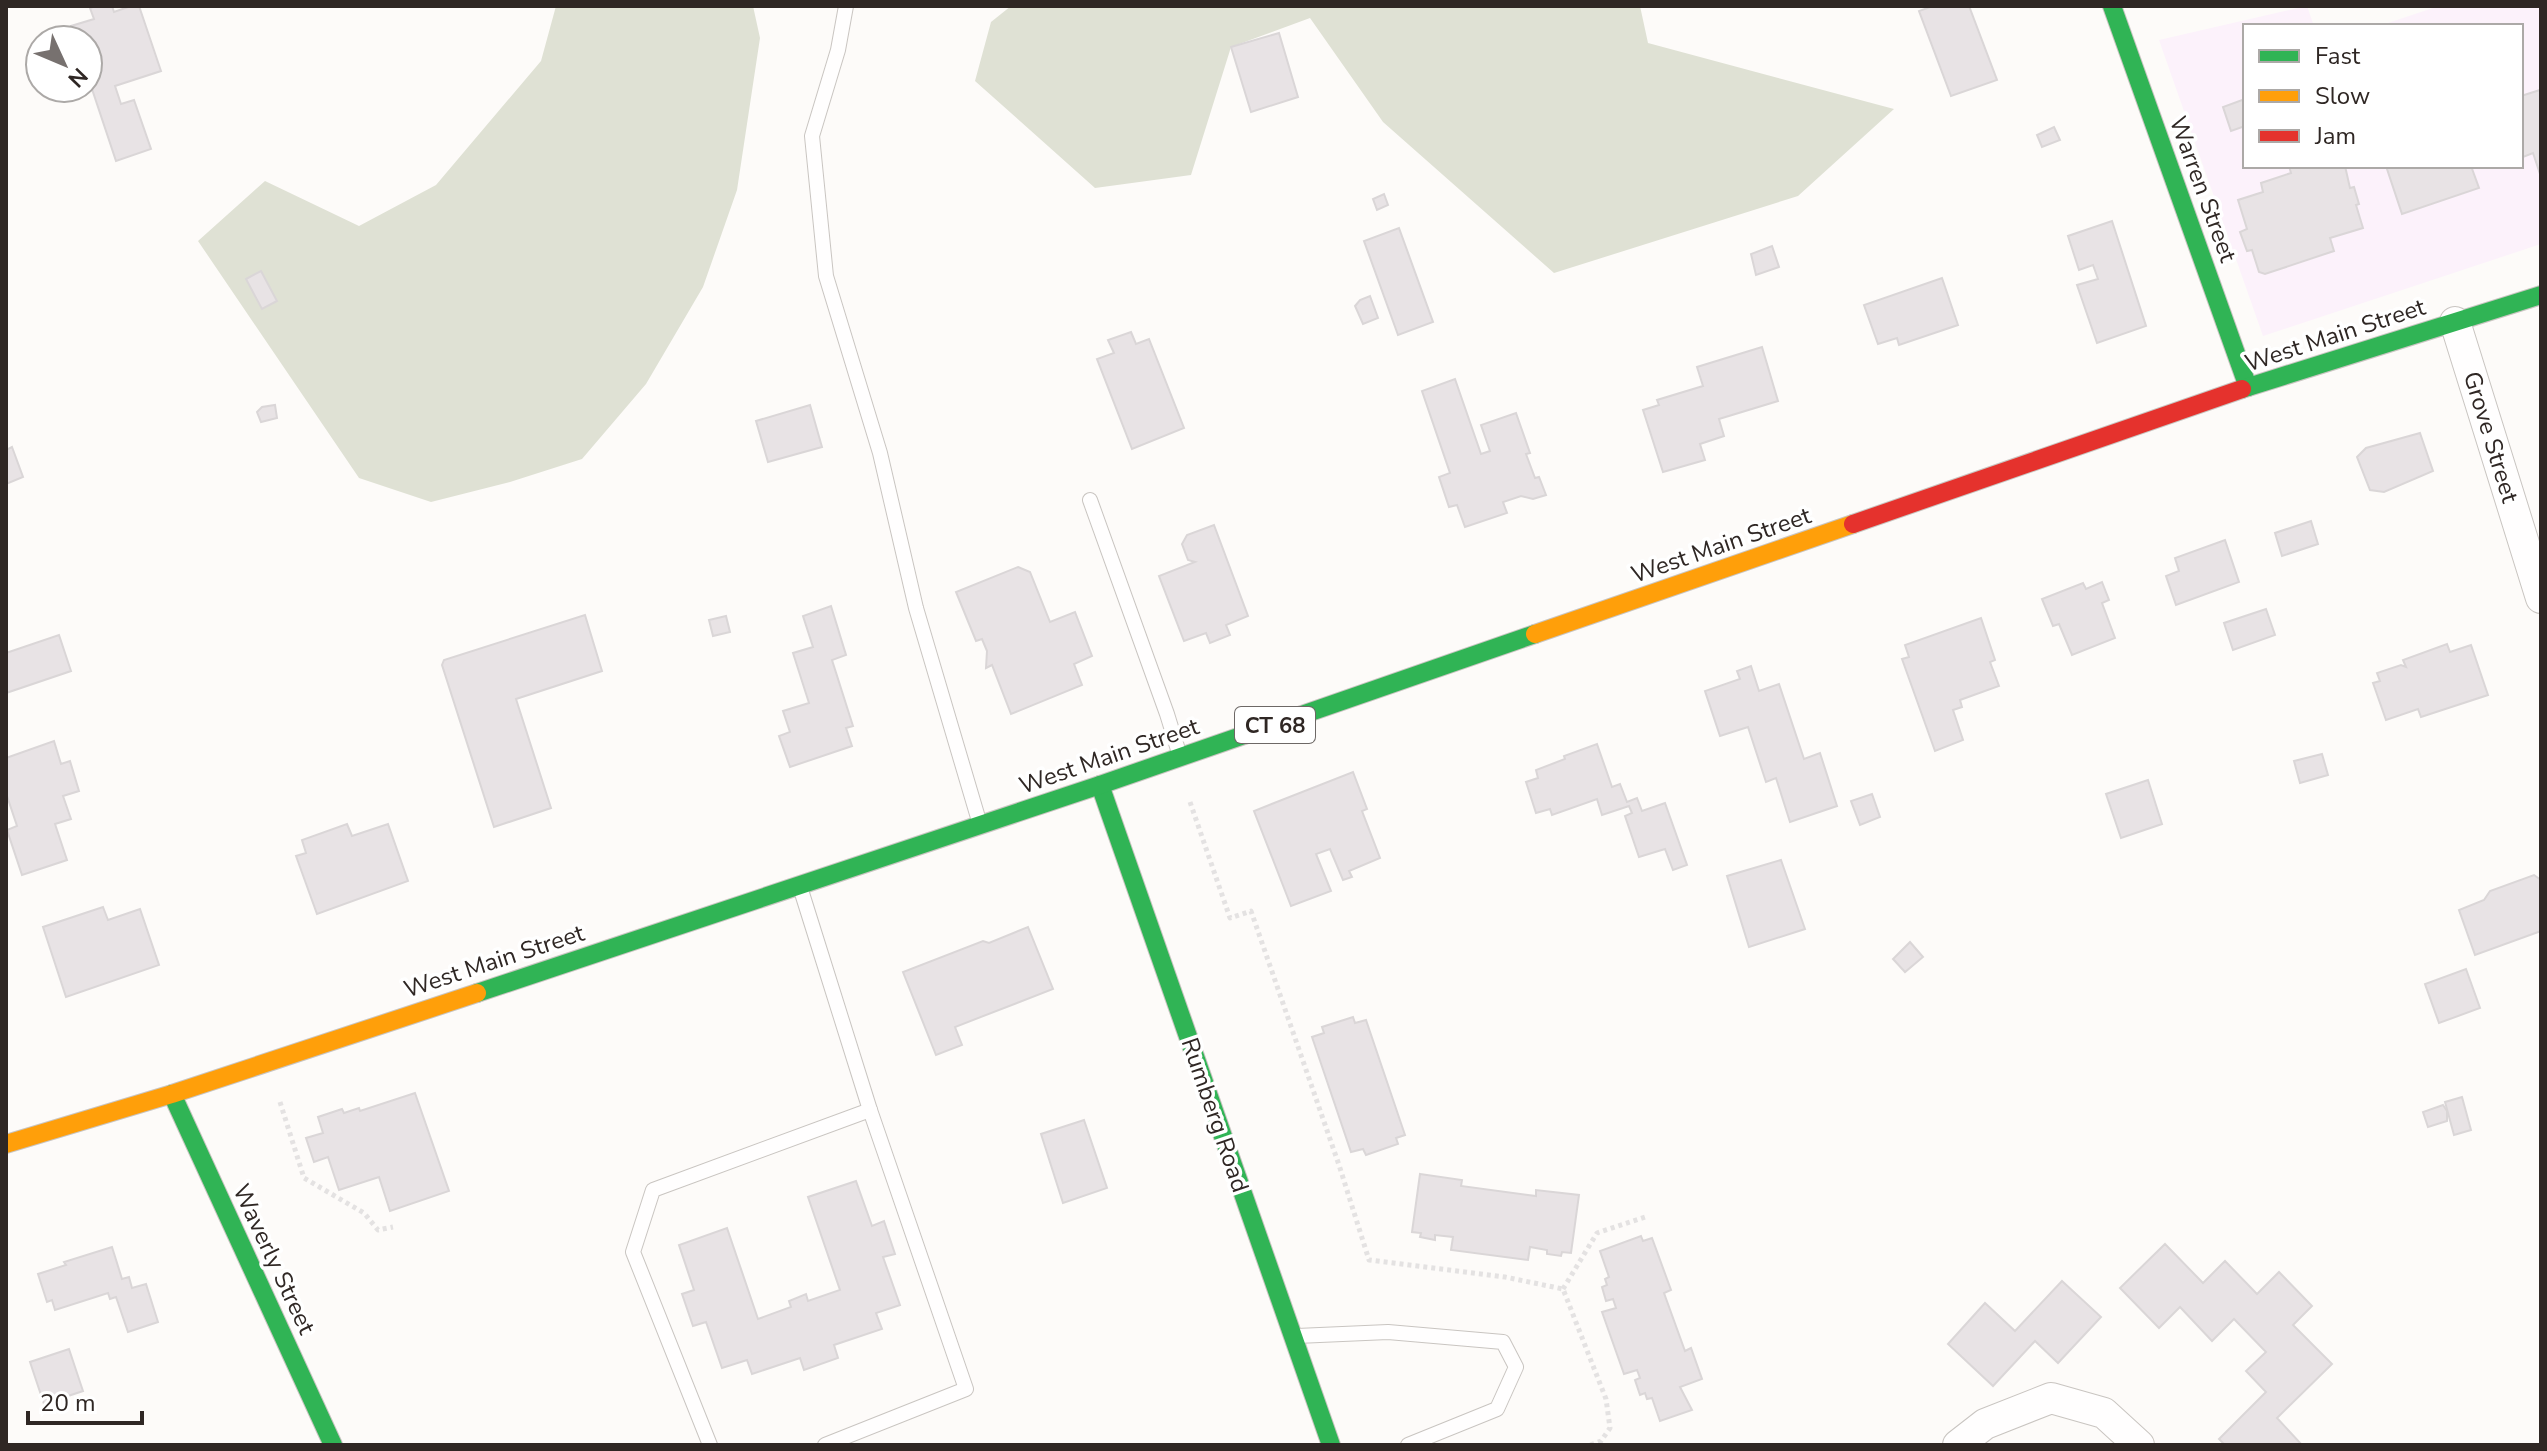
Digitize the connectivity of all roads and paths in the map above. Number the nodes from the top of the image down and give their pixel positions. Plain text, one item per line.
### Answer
1 (846, 6) edge
2 (2112, 6) edge
3 (2541, 295) edge
4 (2455, 322) junction
5 (2248, 387) junction
6 (1090, 500) dead end
7 (2541, 598) edge
8 (1180, 758) junction
9 (1100, 785) junction
10 (1190, 802) dead end
11 (980, 825) junction
12 (800, 885) junction
13 (172, 1094) junction
14 (280, 1102) dead end
15 (870, 1110) junction
16 (6, 1144) edge
17 (1648, 1216) dead end
18 (393, 1227) dead end
19 (1563, 1289) junction
20 (1293, 1337) junction
21 (333, 1445) edge
22 (710, 1445) edge
23 (825, 1445) edge
24 (1331, 1445) edge
25 (1408, 1445) edge
26 (1590, 1445) edge
27 (1958, 1445) edge
28 (2139, 1445) edge

1 - 11 lane
2 - 5 main road, Warren Street
3 - 4 main road, West Main Street / CT 68
4 - 5 main road, West Main Street / CT 68
4 - 7 street, Grove Street
5 - 8 main road, West Main Street / CT 68
6 - 8 lane
8 - 9 main road, West Main Street / CT 68
9 - 11 main road, West Main Street / CT 68
9 - 20 main road, Rumberg Road
10 - 19 path
11 - 12 main road, West Main Street / CT 68
12 - 13 main road, West Main Street / CT 68
12 - 15 lane
13 - 16 main road, West Main Street / CT 68
13 - 21 main road, Waverly Street
14 - 18 path
15 - 22 lane
15 - 23 lane
17 - 19 path
19 - 26 path
20 - 24 main road, Rumberg Road
20 - 25 lane
27 - 28 street

